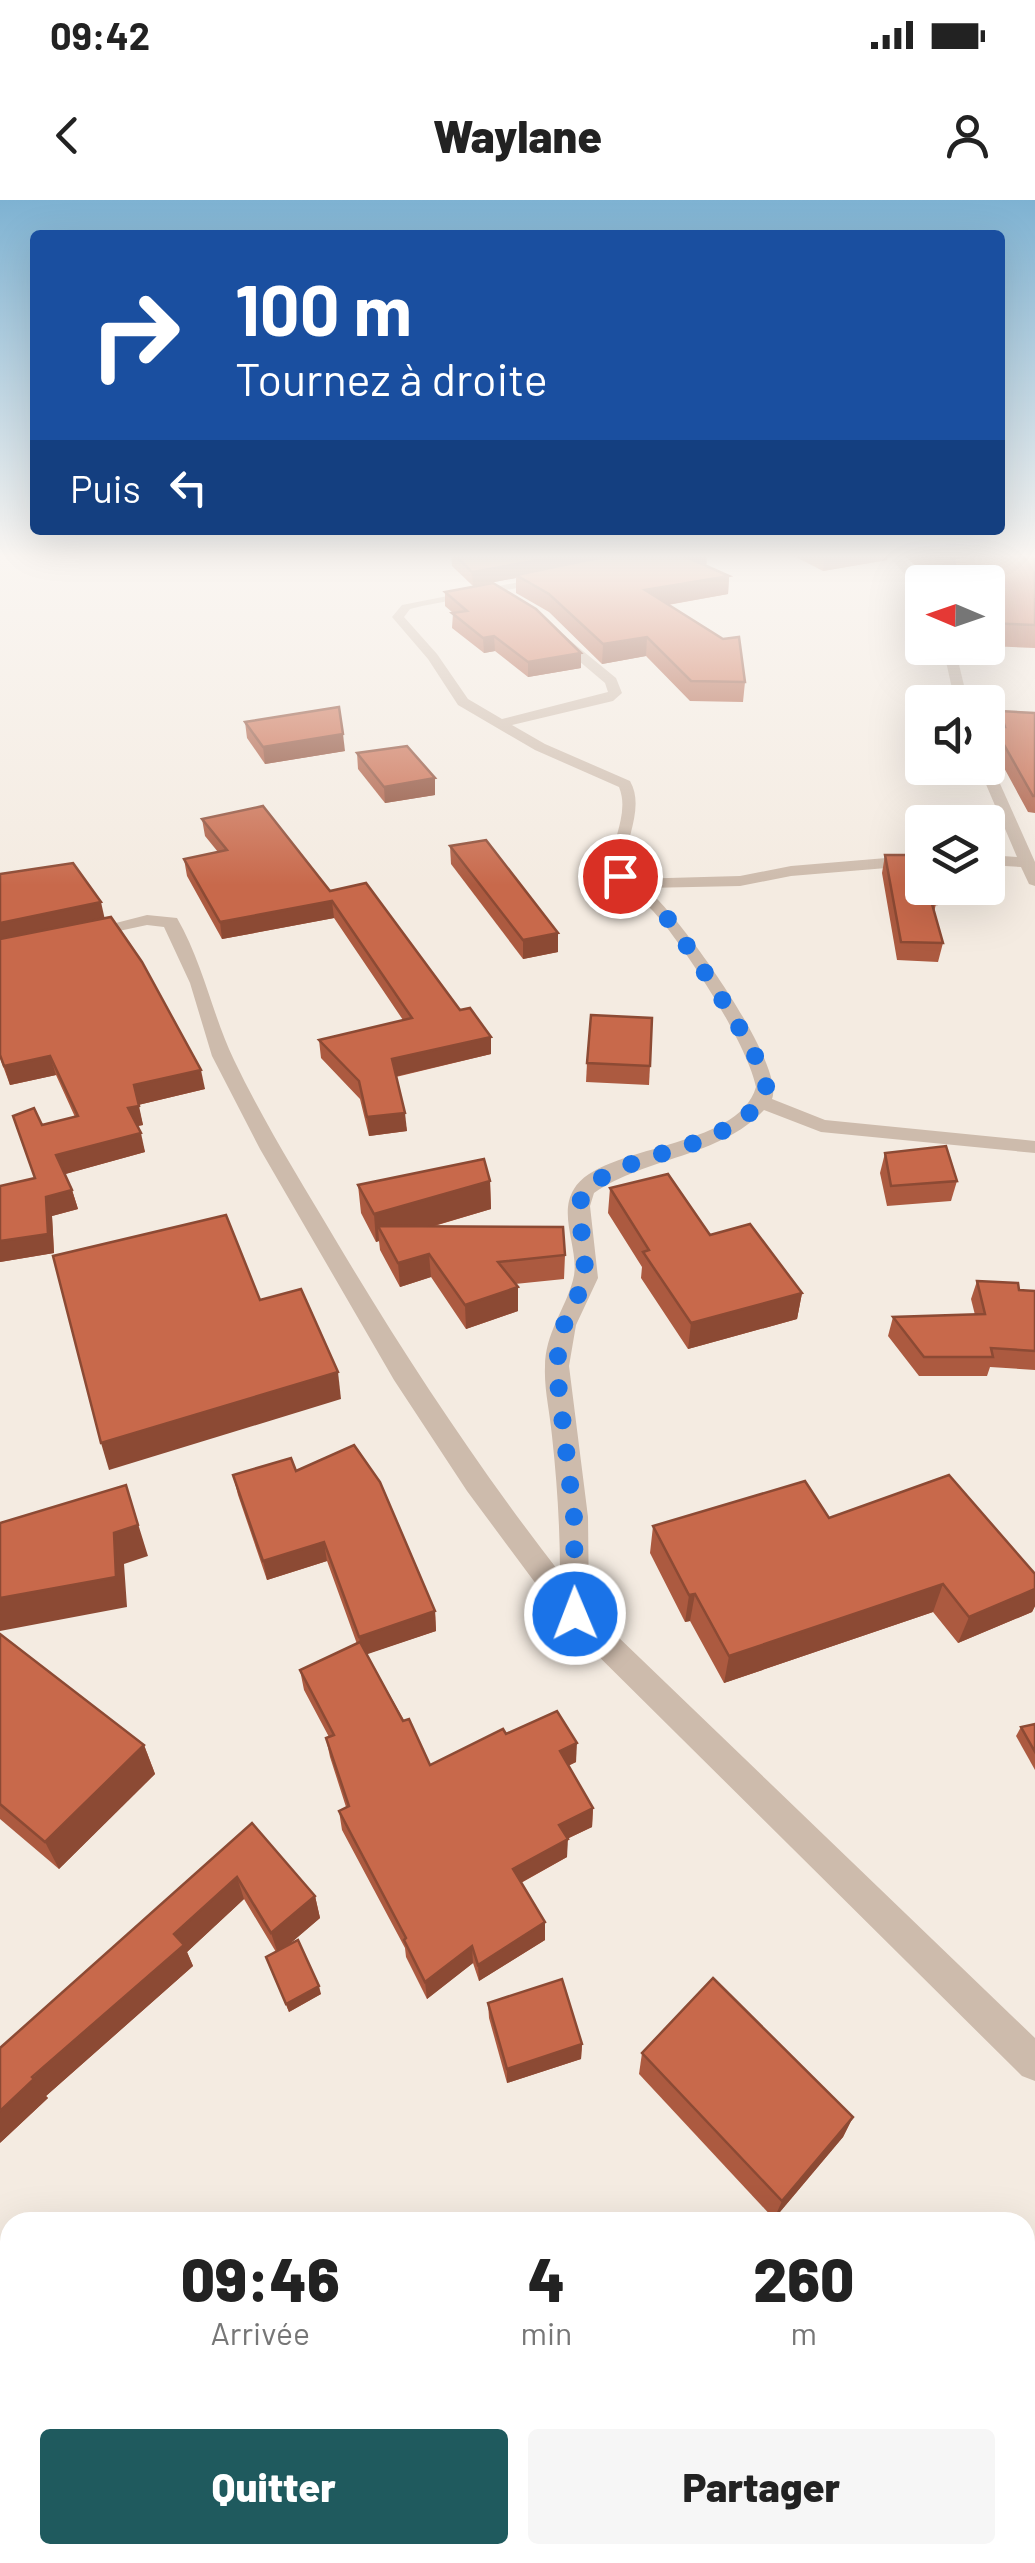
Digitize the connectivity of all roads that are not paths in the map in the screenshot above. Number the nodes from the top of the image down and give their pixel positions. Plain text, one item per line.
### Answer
1 (438, 664) edge
2 (591, 664) edge
3 (498, 724) junction
4 (994, 785) edge
5 (905, 861) edge
6 (1005, 861) edge
7 (1028, 863) junction
8 (1035, 881) edge
9 (627, 884) junction
10 (74, 936) edge
11 (760, 1101) junction
12 (1035, 1147) edge
13 (575, 1614) junction
14 (1035, 2063) edge

1 - 3 street
2 - 3 street
3 - 9 street
4 - 7 street
5 - 9 street
6 - 7 street
7 - 8 street
9 - 11 street
10 - 13 street
11 - 12 street
11 - 13 street
13 - 14 street

